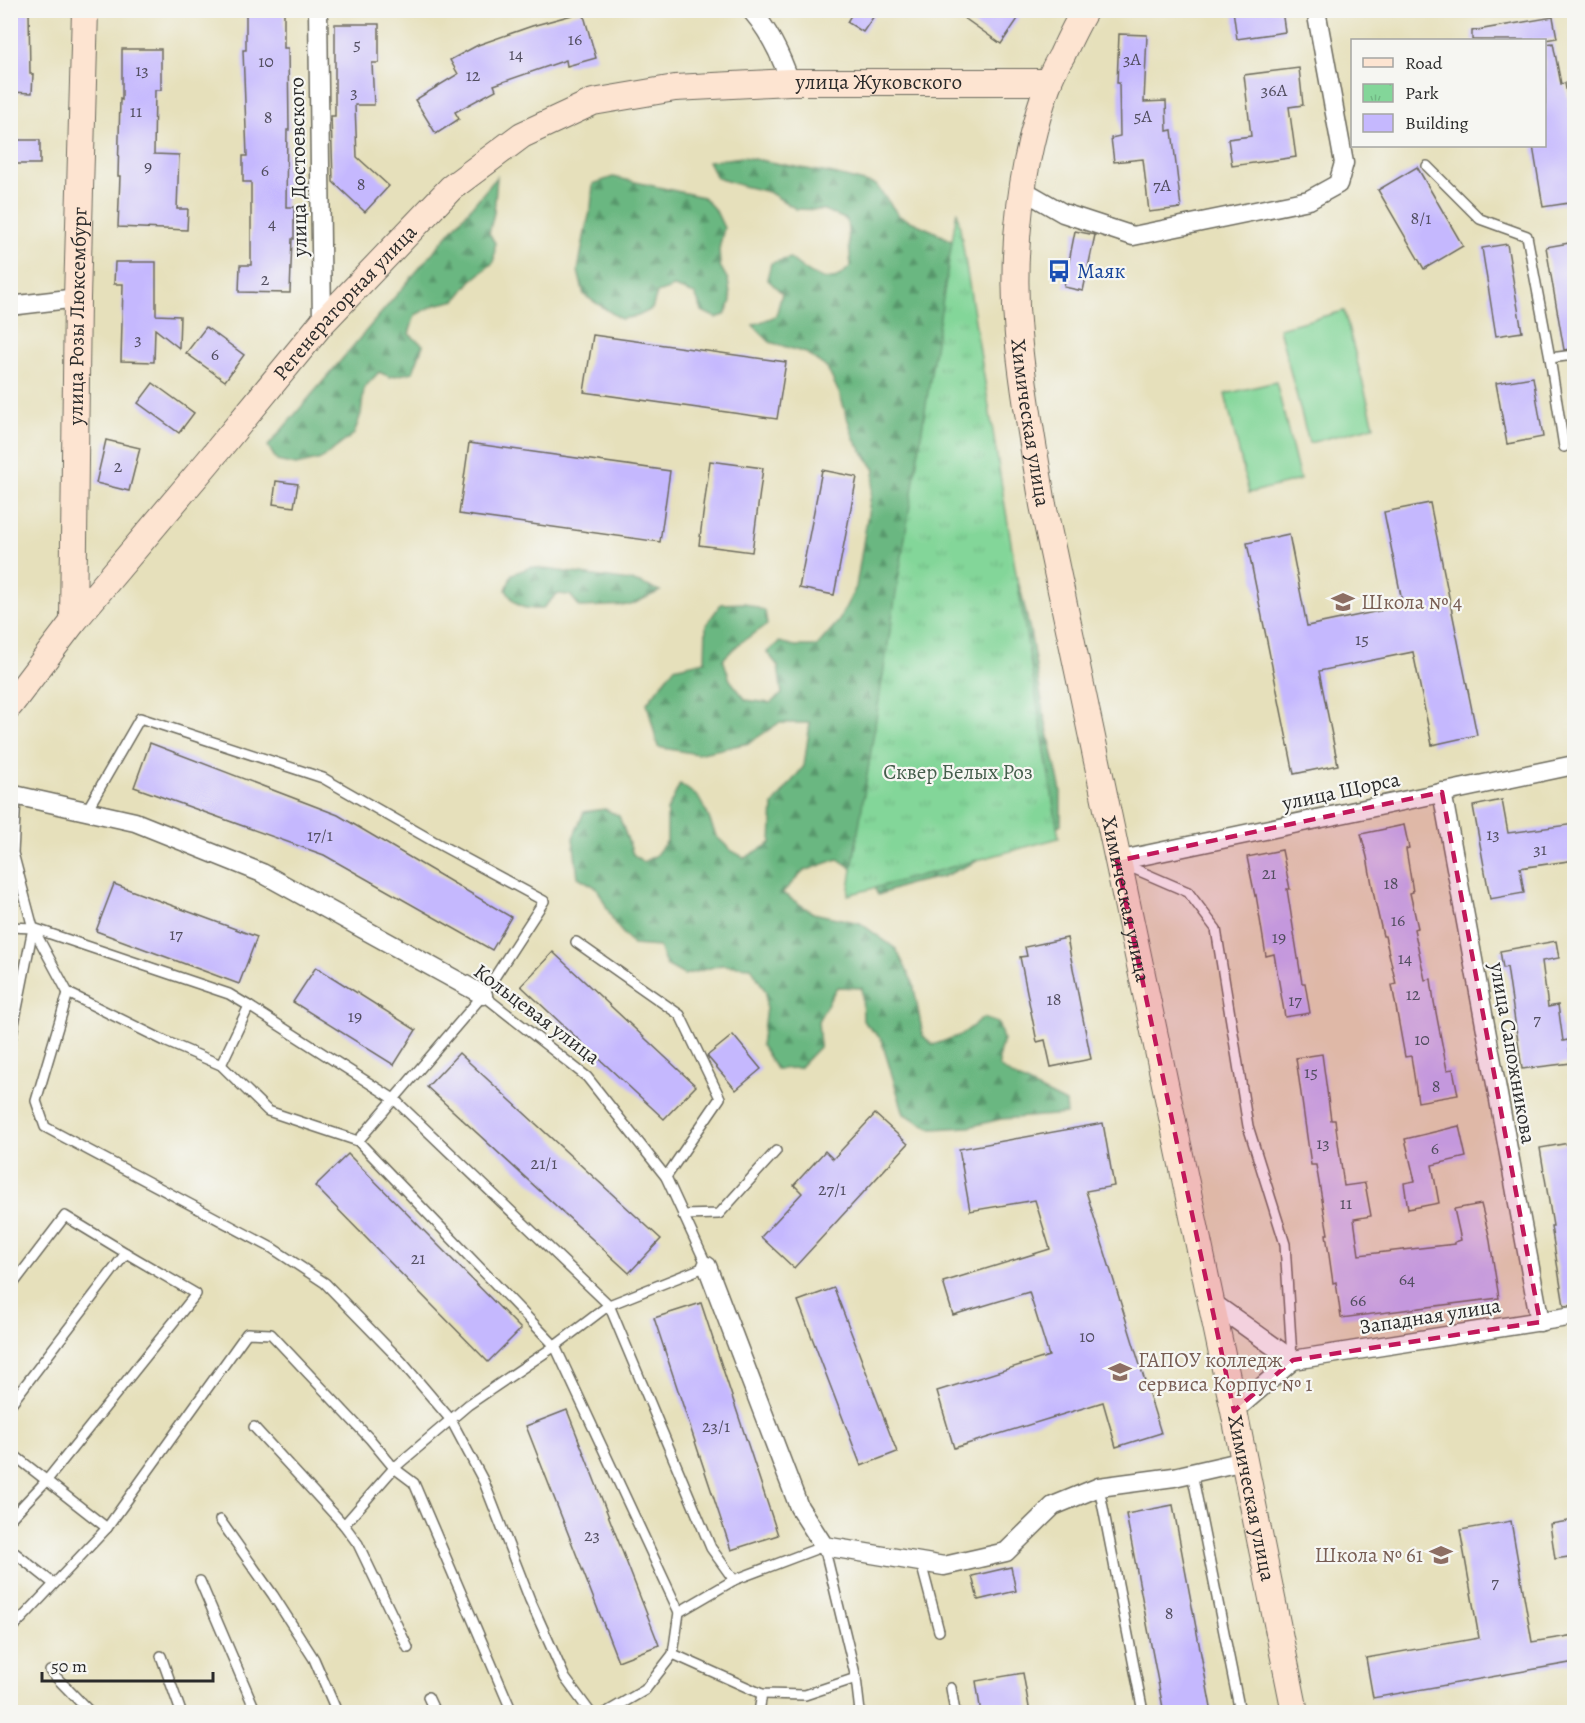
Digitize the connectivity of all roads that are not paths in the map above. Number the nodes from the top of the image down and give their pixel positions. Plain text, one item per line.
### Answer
1 (85, 10) edge
2 (318, 10) edge
3 (751, 10) edge
4 (1084, 10) edge
5 (1316, 10) edge
6 (790, 82) junction
7 (1049, 82) junction
8 (1427, 166) dead end
9 (1023, 190) junction
10 (77, 298) junction
11 (10, 306) edge
12 (322, 323) junction
13 (1575, 355) edge
14 (1550, 358) junction
15 (1564, 447) dead end
16 (73, 622) junction
17 (10, 705) edge
18 (1575, 765) edge
19 (1442, 792) junction
20 (13, 795) edge
21 (87, 810) junction
22 (1117, 861) junction
23 (10, 927) edge
24 (33, 928) junction
25 (576, 942) dead end
26 (68, 993) junction
27 (483, 995) junction
28 (249, 1005) junction
29 (11, 1043) edge
30 (221, 1065) junction
31 (394, 1099) junction
32 (358, 1141) junction
33 (776, 1151) dead end
34 (666, 1177) junction
35 (683, 1215) junction
36 (126, 1253) junction
37 (707, 1266) junction
38 (10, 1288) edge
39 (1210, 1301) junction
40 (609, 1305) junction
41 (1575, 1316) edge
42 (1540, 1322) junction
43 (555, 1346) junction
44 (1293, 1360) junction
45 (10, 1405) edge
46 (1234, 1411) junction
47 (451, 1420) junction
48 (254, 1428) dead end
49 (10, 1452) edge
50 (1244, 1461) junction
51 (394, 1467) junction
52 (1192, 1473) junction
53 (47, 1480) junction
54 (1099, 1487) junction
55 (10, 1519) edge
56 (220, 1520) dead end
57 (344, 1525) junction
58 (107, 1528) junction
59 (824, 1546) junction
60 (10, 1549) edge
61 (921, 1563) junction
62 (734, 1580) junction
63 (200, 1581) dead end
64 (54, 1584) junction
65 (679, 1612) junction
66 (12, 1625) edge
67 (939, 1631) dead end
68 (408, 1648) dead end
69 (673, 1654) junction
70 (161, 1656) dead end
71 (50, 1671) dead end
72 (856, 1678) junction
73 (951, 1688) dead end
74 (762, 1694) junction
75 (428, 1697) dead end
76 (90, 1713) edge
77 (181, 1713) edge
78 (256, 1713) edge
79 (337, 1713) edge
80 (435, 1713) edge
81 (512, 1713) edge
82 (590, 1713) edge
83 (607, 1713) edge
84 (759, 1713) edge
85 (860, 1713) edge
86 (956, 1713) edge
87 (1143, 1713) edge
88 (1240, 1713) edge
89 (1295, 1713) edge

1 - 10 street, улица Розы Люксембург
2 - 12 street, улица Достоевского
3 - 6 street, улица Жуковского
4 - 7 street, Химическая улица
5 - 9 street
6 - 7 street, улица Жуковского
6 - 12 street, Регенераторная улица
7 - 9 street, Химическая улица
8 - 14 lane
9 - 22 street, Химическая улица
10 - 11 street
10 - 16 street, улица Розы Люксембург
12 - 16 street, Регенераторная улица
13 - 14 lane
14 - 15 lane
16 - 17 street, Регенераторная улица
18 - 19 street, улица Щорса
19 - 22 street, улица Щорса
19 - 42 street, улица Сапожникова
20 - 21 street, Кольцевая улица
20 - 24 lane
21 - 27 street, Кольцевая улица
21 - 27 lane
22 - 39 street, Химическая улица
22 - 44 lane
23 - 24 lane
24 - 26 lane
24 - 28 lane
24 - 29 lane
25 - 34 lane
26 - 30 lane
26 - 47 lane
27 - 31 lane
27 - 34 lane, Кольцевая улица
28 - 30 lane
28 - 31 lane
30 - 32 lane
31 - 32 lane
31 - 40 lane
32 - 43 lane
33 - 35 lane
34 - 35 lane, Кольцевая улица
35 - 37 lane, Кольцевая улица
36 - 38 lane
36 - 45 lane
36 - 53 lane
37 - 40 lane
37 - 59 street, Кольцевая улица
39 - 44 street
39 - 46 street, Химическая улица
40 - 43 lane
40 - 62 lane
41 - 42 street, Западная улица
42 - 44 street, Западная улица
43 - 47 lane
43 - 65 lane
44 - 46 street
46 - 50 street, Химическая улица
47 - 51 lane
47 - 82 lane
48 - 57 lane
49 - 53 lane
50 - 52 street
50 - 89 street, Химическая улица
51 - 57 lane
51 - 58 lane
51 - 81 lane
52 - 54 street
52 - 88 lane
53 - 55 lane
53 - 58 lane
54 - 61 street
54 - 87 lane
56 - 79 lane
57 - 68 lane
58 - 64 lane
59 - 61 street
59 - 62 lane
59 - 72 lane
60 - 64 lane
61 - 67 lane
62 - 65 lane
63 - 78 lane
64 - 66 lane
65 - 69 lane
69 - 74 lane
69 - 83 lane
70 - 77 lane
71 - 76 lane
72 - 74 lane
72 - 85 lane
73 - 86 lane
74 - 84 lane
75 - 80 lane

